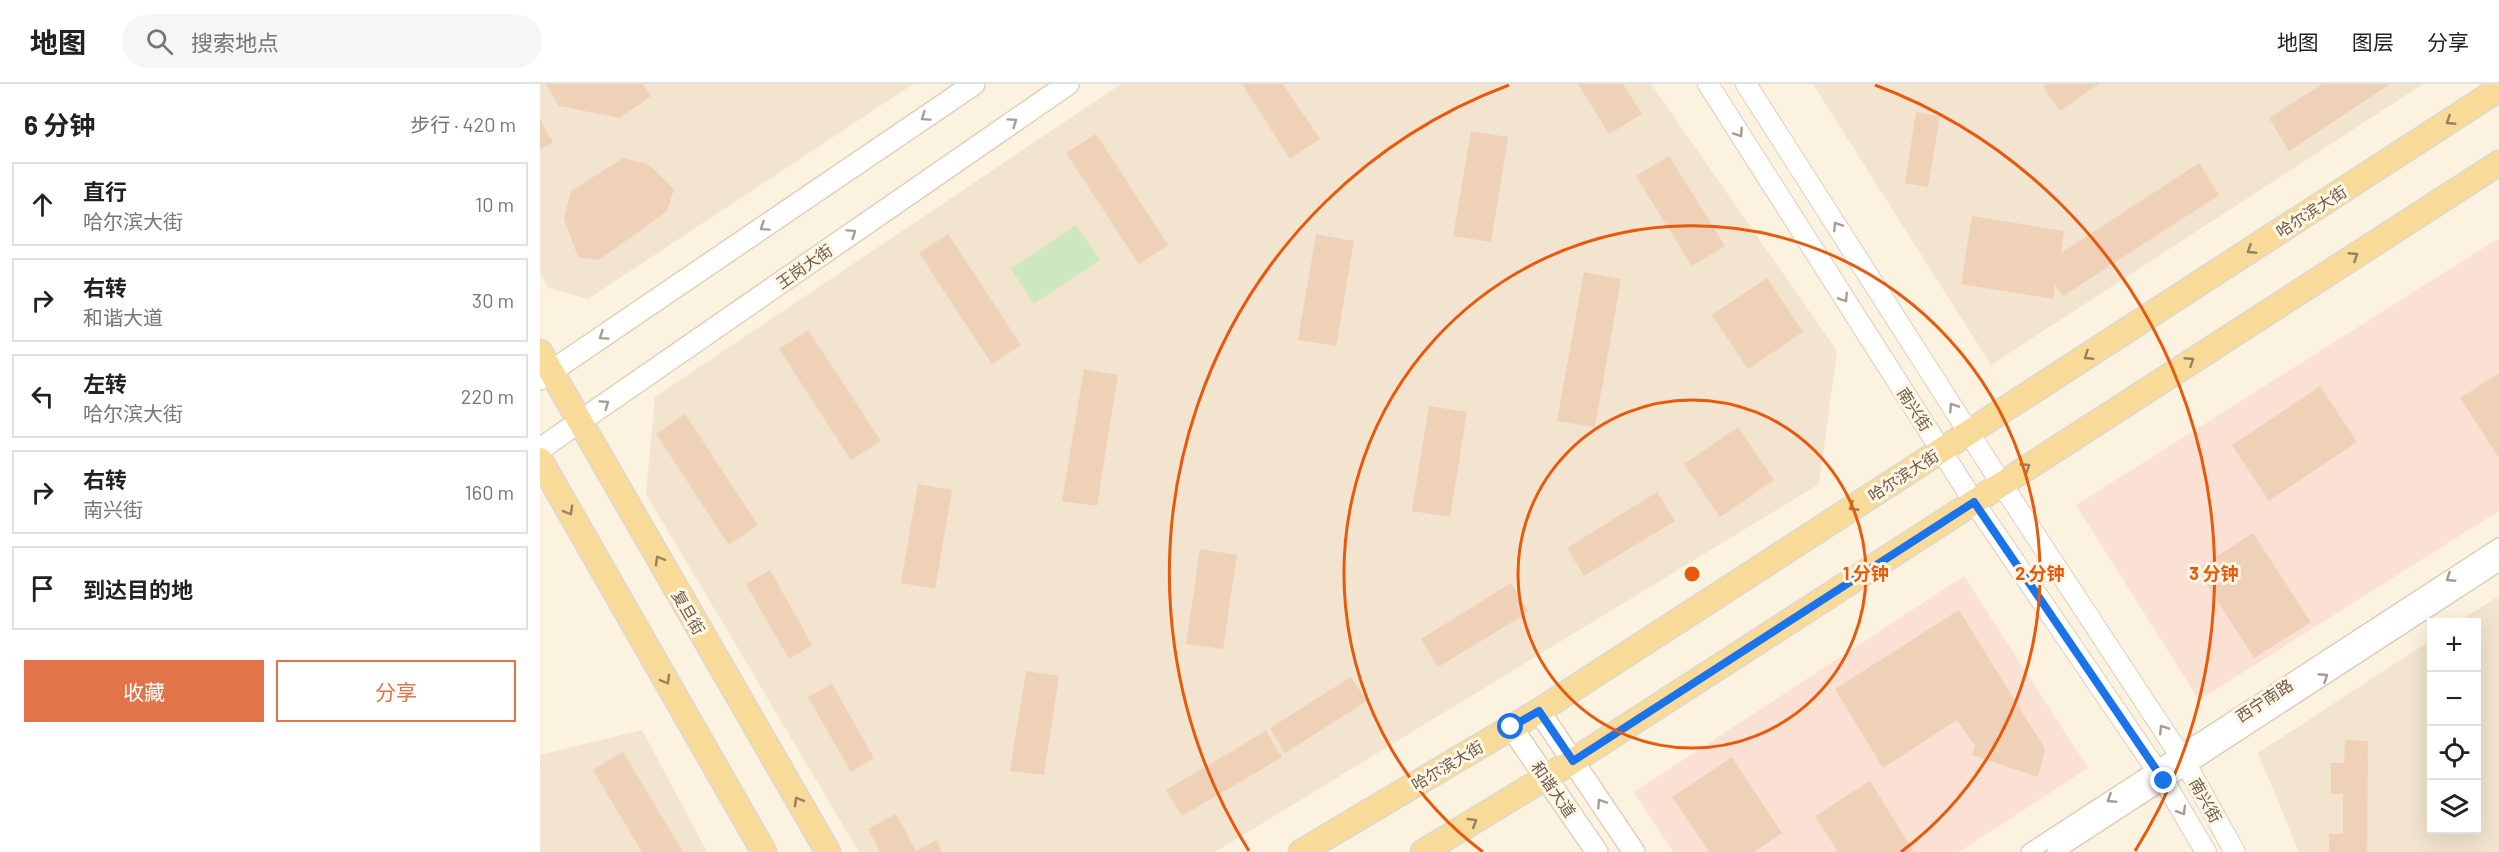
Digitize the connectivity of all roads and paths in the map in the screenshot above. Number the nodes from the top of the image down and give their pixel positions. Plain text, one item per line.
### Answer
1 (974, 84) edge
2 (1068, 84) edge
3 (1708, 84) edge
4 (1746, 84) edge
5 (2499, 89) edge
6 (2499, 163) edge
7 (544, 368) edge
8 (580, 422) junction
9 (1970, 433) junction
10 (540, 449) edge
11 (1941, 450) junction
12 (540, 460) edge
13 (2001, 483) junction
14 (1974, 502) junction
15 (2499, 546) edge
16 (2499, 563) edge
17 (1539, 711) junction
18 (1511, 727) junction
19 (1573, 761) junction
20 (2183, 761) junction
21 (2160, 775) junction
22 (1546, 778) junction
23 (764, 852) edge
24 (828, 852) edge
25 (1300, 852) edge
26 (1424, 852) edge
27 (1597, 852) edge
28 (1634, 852) edge
29 (2029, 852) edge
30 (2055, 852) edge
31 (2206, 852) edge
32 (2235, 852) edge

1 -> 7 main road
8 -> 2 main road, 王岗大街
3 -> 11 street, 南兴街
9 -> 4 street, 南兴街
5 -> 9 main road, 哈尔滨大街
13 -> 6 main road
7 - 8 main road, 复旦街
8 - 10 main road, 王岗大街
24 -> 8 main road, 复旦街
9 - 11 main road, 哈尔滨大街
9 - 13 street, 南兴街
11 - 14 street, 南兴街
11 -> 17 main road, 哈尔滨大街
12 -> 23 main road
13 - 14 main road
20 -> 13 street, 南兴街
14 - 19 main road
14 - 21 street, 南兴街
15 -> 20 street, 西宁南路
20 -> 16 street, 西宁南路
17 - 18 main road, 哈尔滨大街
17 - 19 main road, 和谐大道
18 - 22 main road, 和谐大道
18 - 25 main road, 哈尔滨大街
19 - 22 main road
28 -> 19 main road, 和谐大道
20 - 21 street, 西宁南路
20 - 32 street, 南兴街
21 -> 29 street, 西宁南路
21 - 30 street, 西宁南路
21 -> 31 street, 南兴街
26 -> 22 main road
22 - 27 main road, 和谐大道

